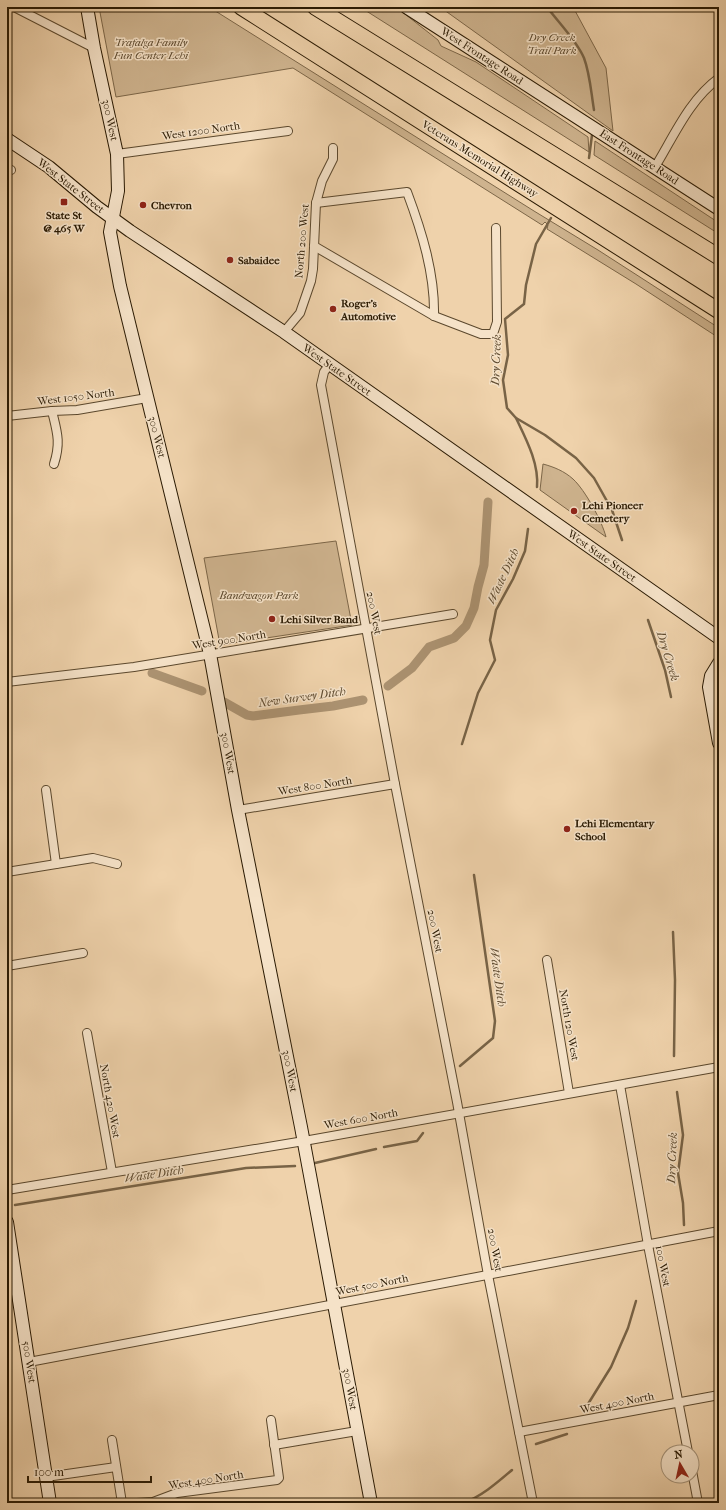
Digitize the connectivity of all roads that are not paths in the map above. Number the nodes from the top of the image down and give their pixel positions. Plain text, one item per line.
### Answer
1 (14, 7) edge
2 (87, 7) edge
3 (241, 7) edge
4 (315, 7) edge
5 (406, 7) edge
6 (94, 48) junction
7 (719, 78) edge
8 (558, 104) joint
9 (288, 131) dead end
10 (7, 139) edge
11 (333, 148) dead end
12 (117, 154) junction
13 (655, 167) junction
14 (316, 203) junction
15 (719, 209) edge
16 (113, 219) junction
17 (496, 228) dead end
18 (314, 246) junction
19 (719, 257) edge
20 (719, 311) edge
21 (434, 316) junction
22 (284, 332) junction
23 (329, 365) junction
24 (148, 398) junction
25 (52, 411) junction
26 (7, 416) edge
27 (54, 464) dead end
28 (453, 614) dead end
29 (366, 629) junction
30 (719, 638) edge
31 (210, 654) junction
32 (719, 664) edge
33 (7, 682) edge
34 (719, 743) edge
35 (395, 784) junction
36 (46, 790) dead end
37 (238, 810) junction
38 (56, 864) junction
39 (117, 864) dead end
40 (7, 872) edge
41 (83, 953) dead end
42 (546, 960) dead end
43 (7, 966) edge
44 (87, 1033) dead end
45 (719, 1067) edge
46 (620, 1084) junction
47 (569, 1093) junction
48 (459, 1113) junction
49 (304, 1141) junction
50 (112, 1172) junction
51 (7, 1190) edge
52 (7, 1222) edge
53 (719, 1231) edge
54 (648, 1245) junction
55 (488, 1275) junction
56 (334, 1303) junction
57 (29, 1362) junction
58 (719, 1395) edge
59 (679, 1402) junction
60 (271, 1420) dead end
61 (357, 1431) junction
62 (519, 1432) junction
63 (112, 1440) dead end
64 (687, 1444) edge
65 (274, 1445) junction
66 (116, 1467) junction
67 (46, 1477) junction
68 (695, 1484) edge
69 (50, 1503) edge
70 (122, 1503) edge
71 (137, 1503) edge
72 (371, 1503) edge
73 (533, 1503) edge
74 (698, 1503) edge

1 - 6 street
2 - 6 street, 300 West
3 - 20 highway, Veterans Memorial Highway
4 - 19 highway
5 - 8 street, West Frontage Road
6 - 12 street, 300 West
7 - 13 street
8 - 13 street, East Frontage Road
9 - 12 street, West 1200 North
10 - 16 street, West State Street
11 - 14 street, North 200 West
12 - 16 street, 300 West
13 - 15 street, East Frontage Road
14 - 18 street, North 200 West
14 - 21 street
16 - 22 street, West State Street
16 - 24 street, 300 West
17 - 21 street
18 - 21 street
18 - 22 street, North 200 West
22 - 23 street, West State Street
23 - 29 street, 200 West
23 - 30 street, West State Street
24 - 25 street, West 1050 North
24 - 31 street, 300 West
25 - 26 street, West 1050 North
25 - 27 street
28 - 29 street, West 900 North
29 - 31 street, West 900 North
29 - 35 street, 200 West
31 - 33 street, West 900 North
31 - 37 street, 300 West
32 - 34 street
35 - 37 street, West 800 North
35 - 48 street, 200 West
36 - 38 street
37 - 49 street, 300 West
38 - 39 street
38 - 40 street
41 - 43 street
42 - 47 street, North 120 West
44 - 50 street, North 420 West
45 - 46 street, West 600 North
46 - 47 street, West 600 North
46 - 54 street, 100 West
47 - 48 street, West 600 North
48 - 49 street, West 600 North
48 - 55 street, 200 West
49 - 50 street, West 600 North
49 - 56 street, 300 West
50 - 51 street, West 600 North
52 - 57 street, 500 West
53 - 54 street, West 500 North
54 - 55 street, West 500 North
54 - 59 street, 100 West
55 - 56 street, West 500 North
55 - 62 street, 200 West
56 - 57 street, West 500 North
56 - 61 street, 300 West
57 - 67 street, 500 West
58 - 59 street, West 400 North
59 - 62 street, West 400 North
59 - 64 street, 100 West
60 - 65 street
61 - 65 street
61 - 72 street, 300 West
62 - 73 street, 200 West
63 - 66 street
65 - 71 street, West 400 North
66 - 67 street
66 - 70 street
67 - 69 street, 500 West
68 - 74 street

